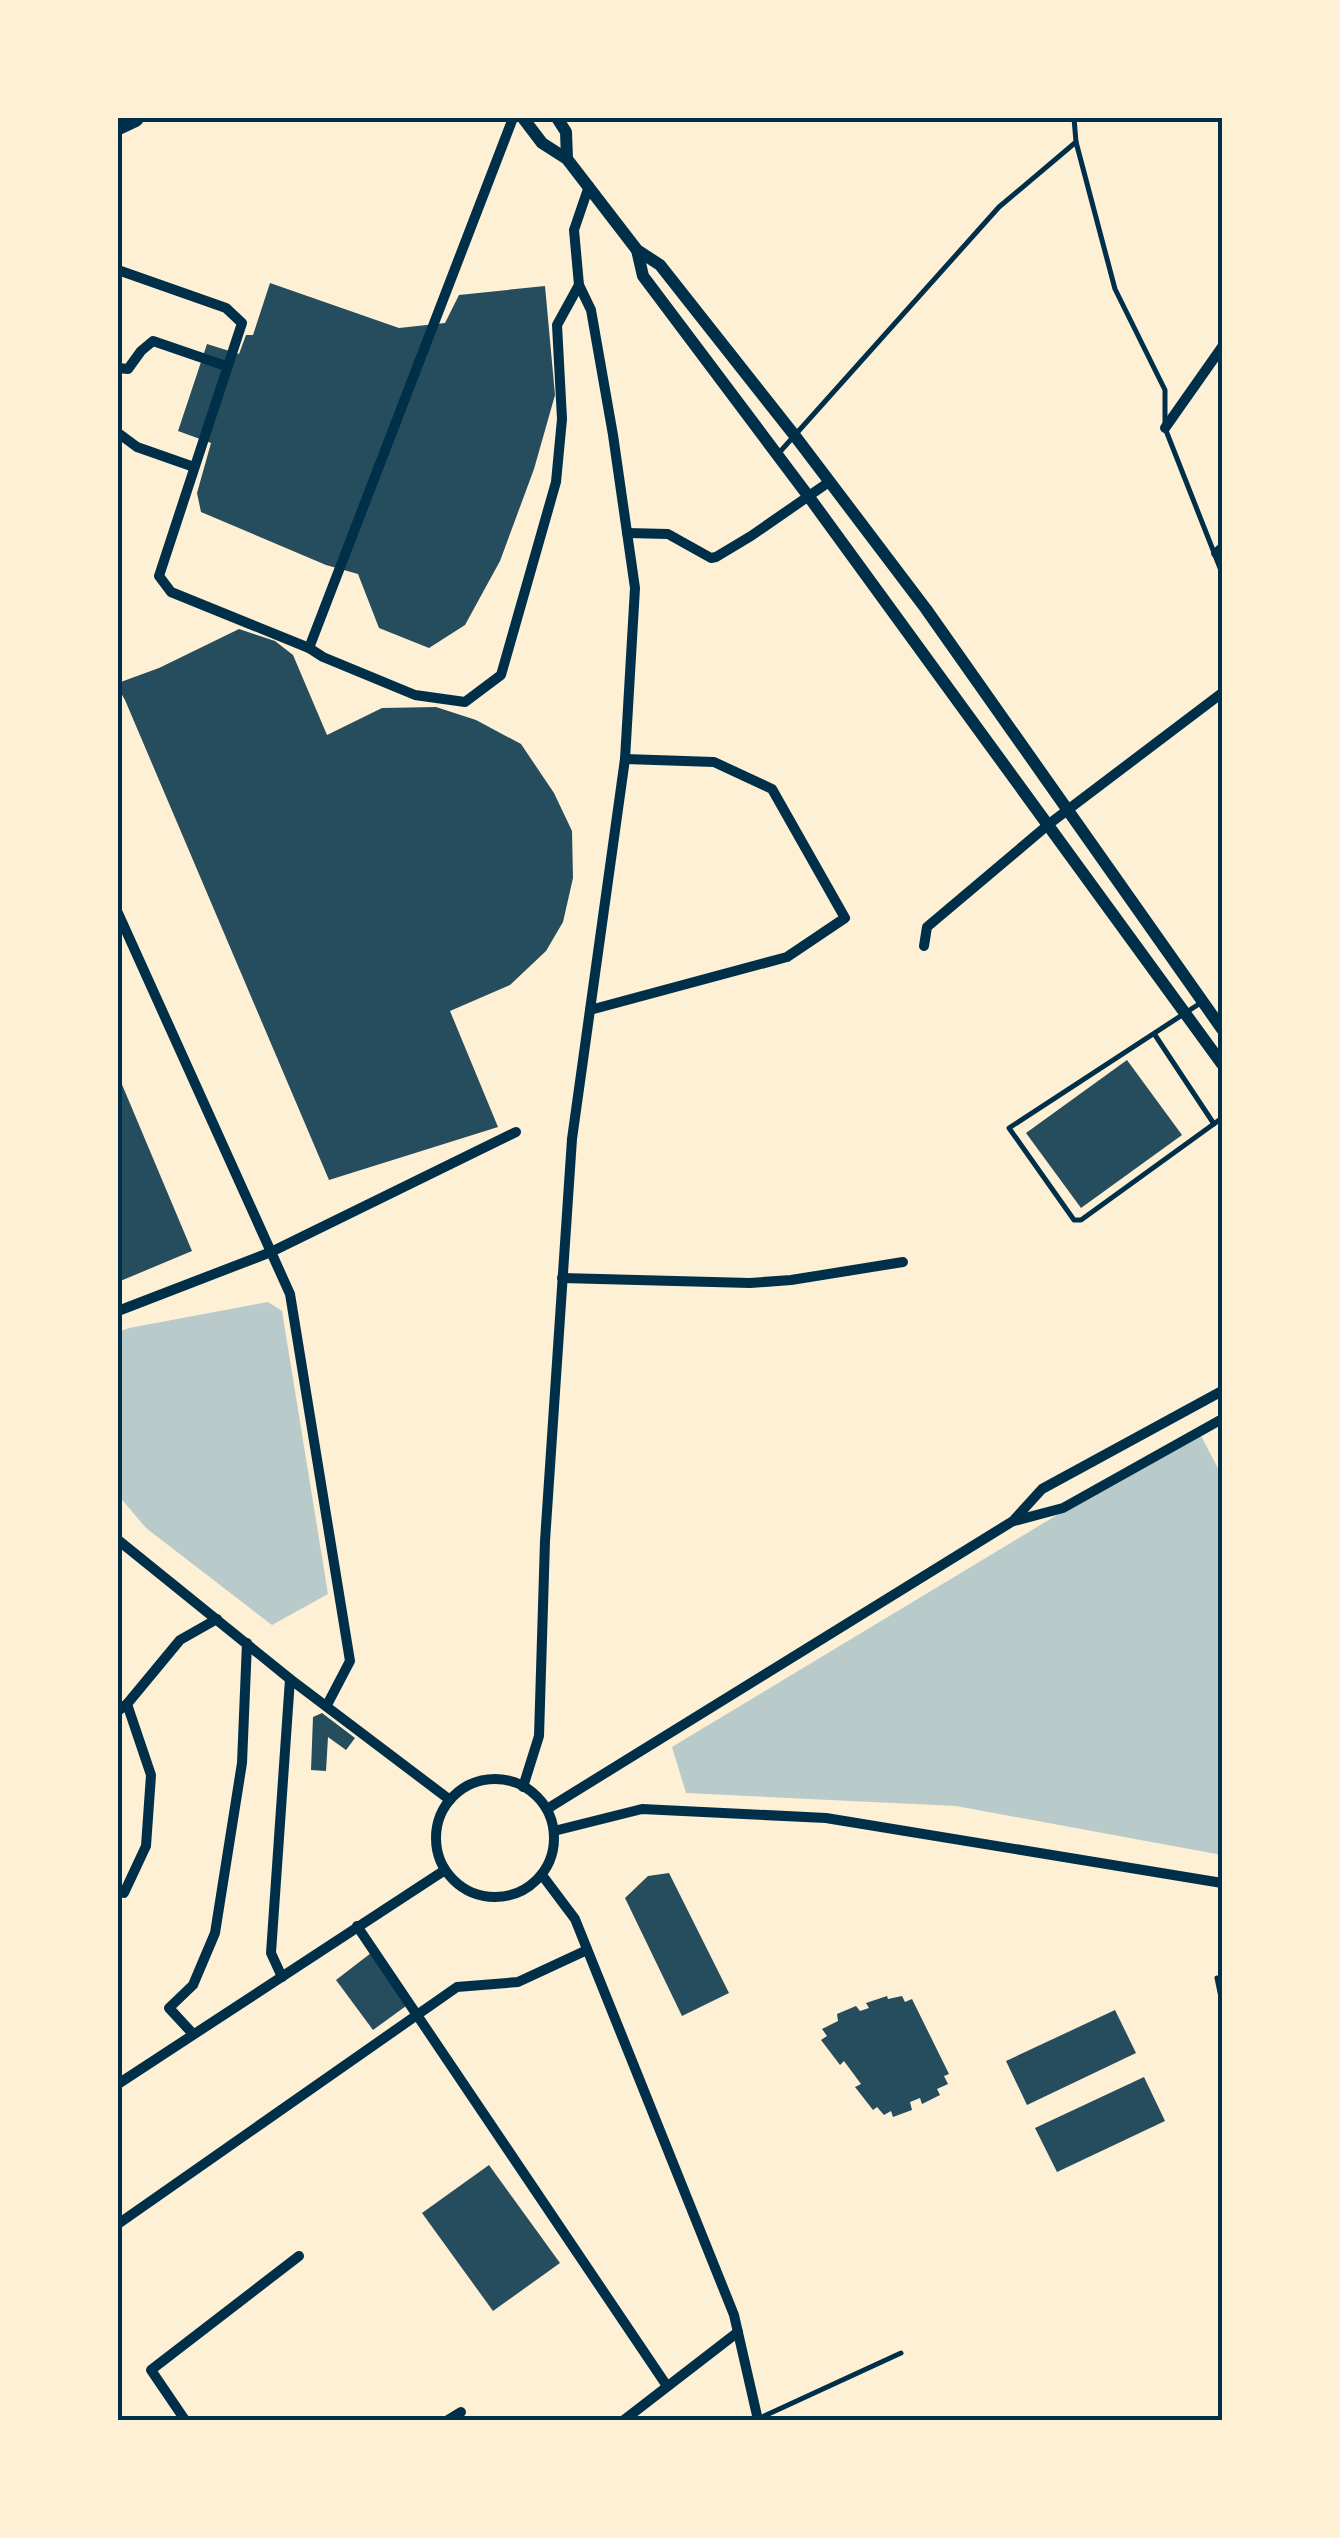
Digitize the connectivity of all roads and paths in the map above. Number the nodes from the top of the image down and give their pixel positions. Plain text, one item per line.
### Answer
1 (135, 118) edge
2 (513, 118) edge
3 (523, 118) edge
4 (557, 118) edge
5 (1074, 118) edge
6 (118, 126) edge
7 (1076, 142) junction
8 (567, 159) junction
9 (589, 186) junction
10 (638, 250) junction
11 (118, 270) edge
12 (578, 285) junction
13 (1222, 347) edge
14 (226, 366) junction
15 (118, 368) edge
16 (1165, 428) junction
17 (118, 434) edge
18 (795, 436) junction
19 (778, 455) junction
20 (194, 467) junction
21 (829, 482) junction
22 (809, 497) junction
23 (627, 533) junction
24 (1219, 551) edge
25 (1222, 572) edge
26 (309, 648) junction
27 (960, 659) junction
28 (938, 674) junction
29 (1222, 693) edge
30 (625, 759) junction
31 (1067, 810) junction
32 (1049, 824) junction
33 (118, 913) edge
34 (924, 946) dead end
35 (1203, 1001) junction
36 (590, 1010) junction
37 (1186, 1012) junction
38 (1222, 1029) edge
39 (1154, 1034) junction
40 (1222, 1064) edge
41 (1222, 1118) edge
42 (1214, 1124) junction
43 (516, 1132) dead end
44 (271, 1252) junction
45 (903, 1262) dead end
46 (562, 1278) junction
47 (118, 1311) edge
48 (1222, 1391) edge
49 (1192, 1408) junction
50 (1222, 1419) edge
51 (1204, 1429) junction
52 (1012, 1521) junction
53 (118, 1540) edge
54 (217, 1620) junction
55 (247, 1643) junction
56 (290, 1679) junction
57 (327, 1705) junction
58 (122, 1708) edge
59 (523, 1786) junction
60 (450, 1800) junction
61 (547, 1809) junction
62 (554, 1831) junction
63 (445, 1870) junction
64 (542, 1875) junction
65 (1222, 1883) edge
66 (124, 1893) dead end
67 (357, 1926) junction
68 (588, 1950) junction
69 (282, 1977) junction
70 (1218, 1978) dead end
71 (1222, 2002) edge
72 (416, 2016) junction
73 (193, 2034) junction
74 (118, 2084) edge
75 (118, 2224) edge
76 (299, 2256) dead end
77 (738, 2332) junction
78 (902, 2353) dead end
79 (666, 2386) junction
80 (461, 2412) dead end
81 (185, 2420) edge
82 (448, 2420) edge
83 (624, 2420) edge
84 (758, 2420) edge

1 - 6 main road
2 - 26 street
3 - 8 street
4 - 8 street
5 - 7 lane
7 - 16 lane
7 - 18 lane
8 - 9 street
9 - 10 street
9 - 12 street
10 - 18 street
10 - 19 street
11 - 14 street
12 - 23 street
12 - 26 street
13 - 16 street
14 - 15 street
14 - 20 street
16 - 24 lane
17 - 20 street
18 - 19 lane
18 - 21 street
19 - 22 street
20 - 26 street
21 - 22 street
21 - 27 street
22 - 23 street
22 - 28 street
23 - 30 street
24 - 25 lane
27 - 28 street
27 - 31 street
28 - 32 street
29 - 31 street
30 - 36 street
30 - 36 street
31 - 32 street
31 - 35 street
32 - 34 street
32 - 37 street
33 - 44 street
35 - 37 lane
35 - 38 street
36 - 46 street
37 - 39 lane
37 - 40 street
39 - 42 lane
39 - 42 lane
41 - 42 lane
43 - 44 street
44 - 47 street
44 - 57 street
45 - 46 street
46 - 59 street
48 - 49 street
49 - 51 street
49 - 52 street
50 - 51 street
51 - 52 street
52 - 61 street
53 - 54 street
54 - 55 street
54 - 58 street
55 - 56 street
55 - 73 street
56 - 57 street
56 - 69 street
57 - 60 street
58 - 66 street
59 - 60 street
59 - 61 street
60 - 63 street
61 - 62 street
62 - 64 street
62 - 65 street
63 - 64 street
63 - 67 street
64 - 68 street
67 - 69 street
67 - 72 street
68 - 72 street
68 - 77 street
69 - 73 street
70 - 71 lane
72 - 75 street
72 - 79 street
73 - 74 street
76 - 81 street
77 - 79 street
77 - 84 street
78 - 84 lane
79 - 83 street
80 - 82 street

